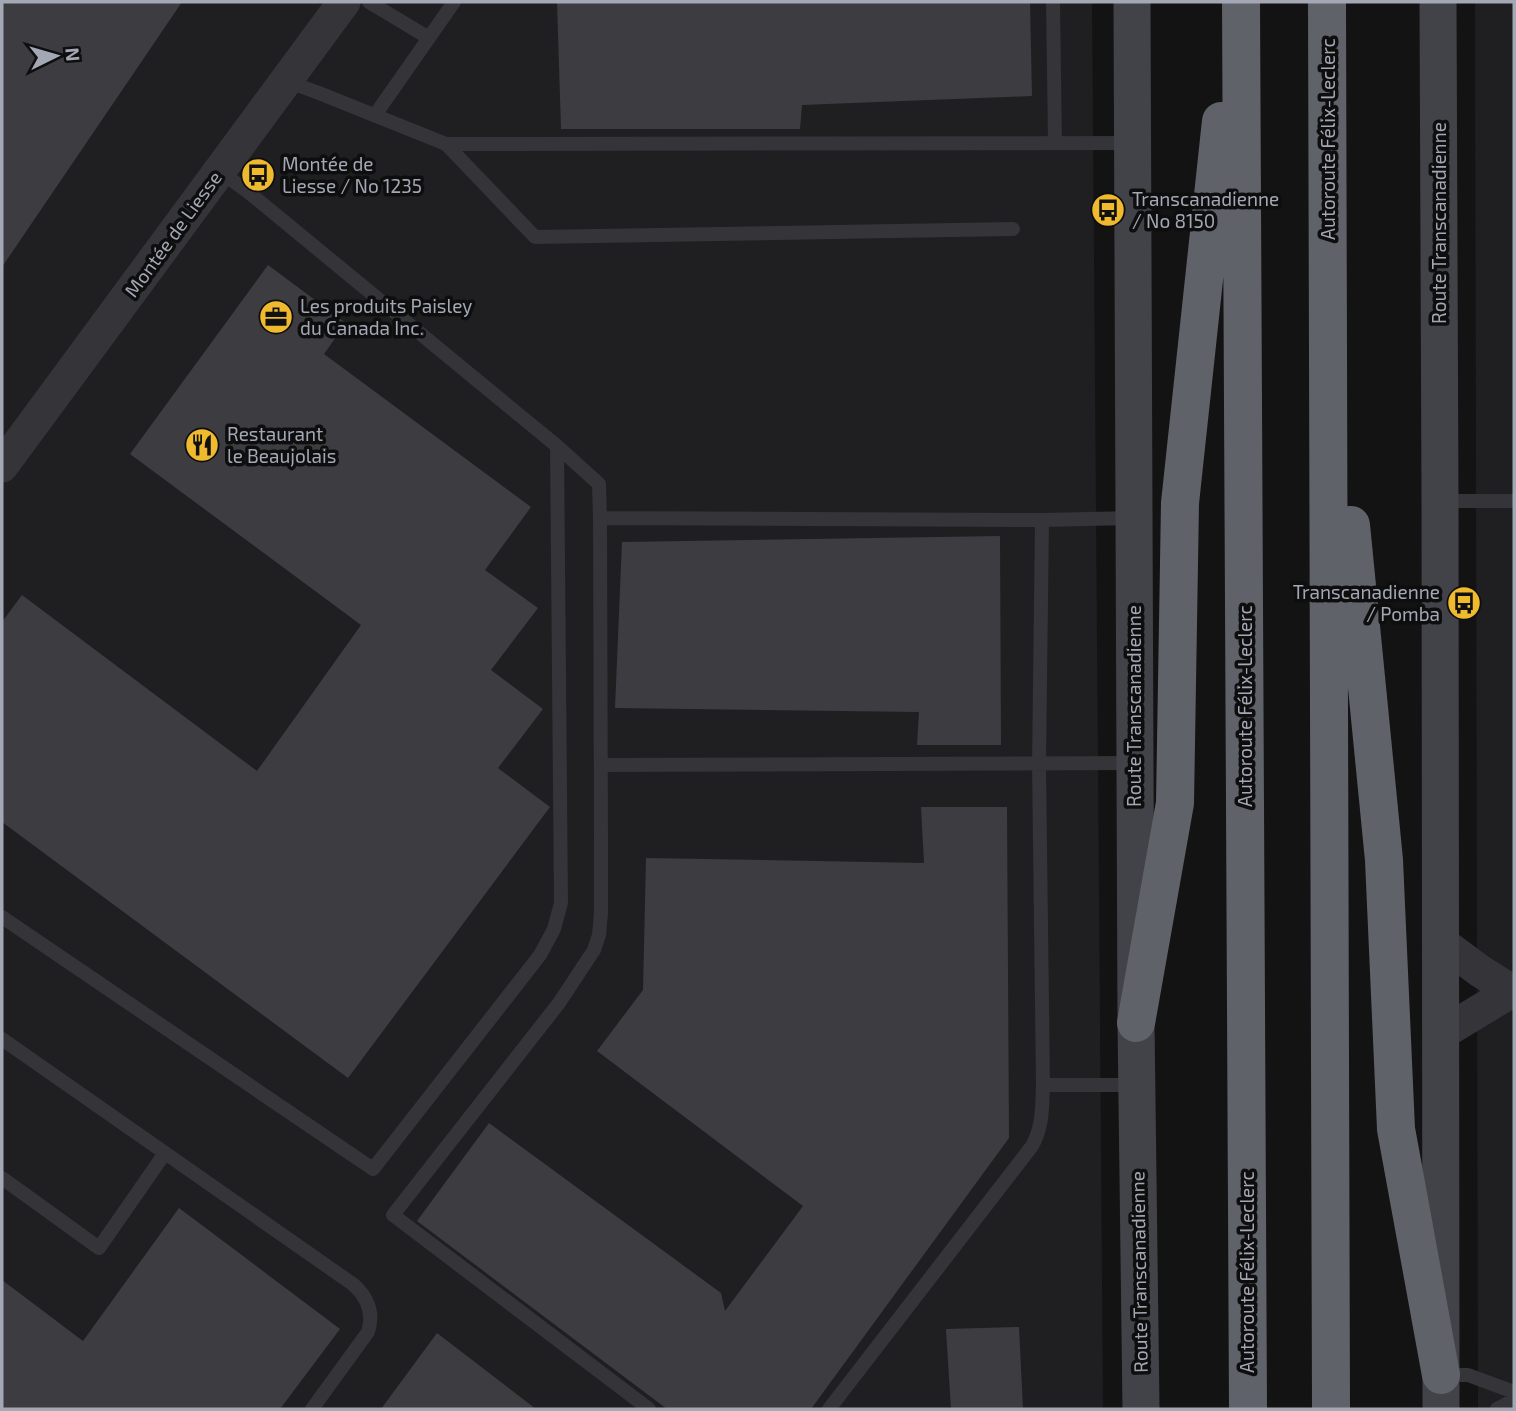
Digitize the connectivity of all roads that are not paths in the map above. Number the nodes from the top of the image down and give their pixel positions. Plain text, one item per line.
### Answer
1 (344, 2) edge
2 (369, 2) edge
3 (454, 2) edge
4 (1053, 2) edge
5 (1132, 2) edge
6 (1233, 2) edge
7 (1241, 2) edge
8 (1328, 2) edge
9 (1438, 2) edge
10 (429, 38) junction
11 (285, 81) junction
12 (375, 115) junction
13 (1055, 143) junction
14 (1133, 143) junction
15 (446, 145) junction
16 (219, 171) junction
17 (1013, 229) dead end
18 (1328, 303) junction
19 (558, 446) junction
20 (2, 466) edge
21 (1440, 501) junction
22 (1514, 501) edge
23 (600, 518) junction
24 (1133, 518) junction
25 (1042, 520) junction
26 (1135, 763) junction
27 (1039, 764) junction
28 (600, 765) junction
29 (2, 917) edge
30 (1441, 942) junction
31 (1513, 992) edge
32 (1136, 1023) junction
33 (1441, 1034) junction
34 (2, 1040) edge
35 (1043, 1085) junction
36 (1136, 1085) junction
37 (165, 1153) junction
38 (2, 1178) edge
39 (1441, 1392) edge
40 (1514, 1392) edge
41 (1514, 1400) edge
42 (312, 1409) edge
43 (649, 1409) edge
44 (829, 1409) edge
45 (1141, 1409) edge
46 (1248, 1409) edge
47 (1331, 1409) edge
48 (1497, 1409) edge

1 - 11 street, Montée de Liesse
2 - 10 lane
3 - 10 lane
4 - 13 lane
5 - 14 main road, Route Transcanadienne
6 - 32 highway
7 - 46 highway, Autoroute Félix-Leclerc
8 - 18 highway, Autoroute Félix-Leclerc
9 - 21 main road, Route Transcanadienne
10 - 12 lane
11 - 12 lane
11 - 16 street, Montée de Liesse
12 - 15 lane
13 - 14 lane
13 - 15 lane
14 - 24 main road, Route Transcanadienne
15 - 17 lane
16 - 19 lane
16 - 20 street, Montée de Liesse
18 - 39 highway
18 - 47 highway, Autoroute Félix-Leclerc
19 - 23 lane
19 - 29 lane
21 - 22 lane
21 - 30 main road, Route Transcanadienne
23 - 25 lane
23 - 28 lane
24 - 25 lane
24 - 26 main road, Route Transcanadienne
25 - 27 lane
26 - 27 lane
26 - 32 main road, Route Transcanadienne
27 - 28 lane
27 - 35 lane
28 - 43 lane
30 - 31 street
30 - 33 main road, Route Transcanadienne
31 - 33 street
32 - 36 main road, Route Transcanadienne
33 - 39 main road, Route Transcanadienne
34 - 37 lane
35 - 36 lane
35 - 44 lane
36 - 45 main road, Route Transcanadienne
37 - 38 lane
37 - 42 lane
39 - 40 lane
41 - 48 lane

